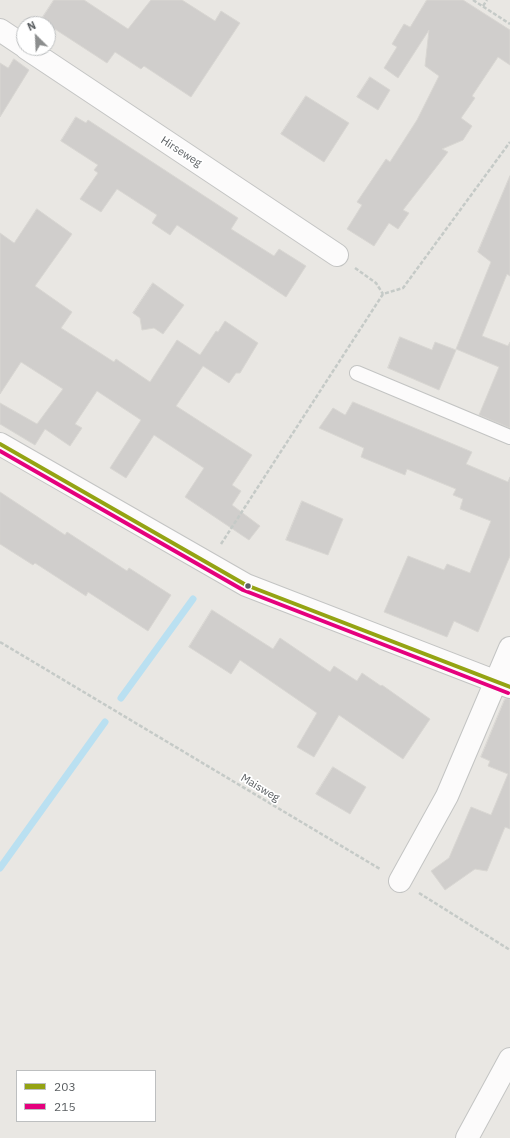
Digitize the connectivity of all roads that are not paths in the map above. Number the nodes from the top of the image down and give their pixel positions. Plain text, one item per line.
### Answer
1 (0, 30) edge
2 (16, 41) edge
3 (38, 56) edge
4 (337, 255) road end
5 (357, 372) dead end
6 (510, 437) edge
7 (0, 444) edge
8 (510, 648) edge
9 (503, 684) edge
10 (400, 881) road end
11 (510, 1059) edge
12 (467, 1138) edge

1 - 2 street, Hirseweg
3 - 4 street, Hirseweg
5 - 6 lane
7 - 9 street
8 - 9 street
9 - 10 street
11 - 12 street

